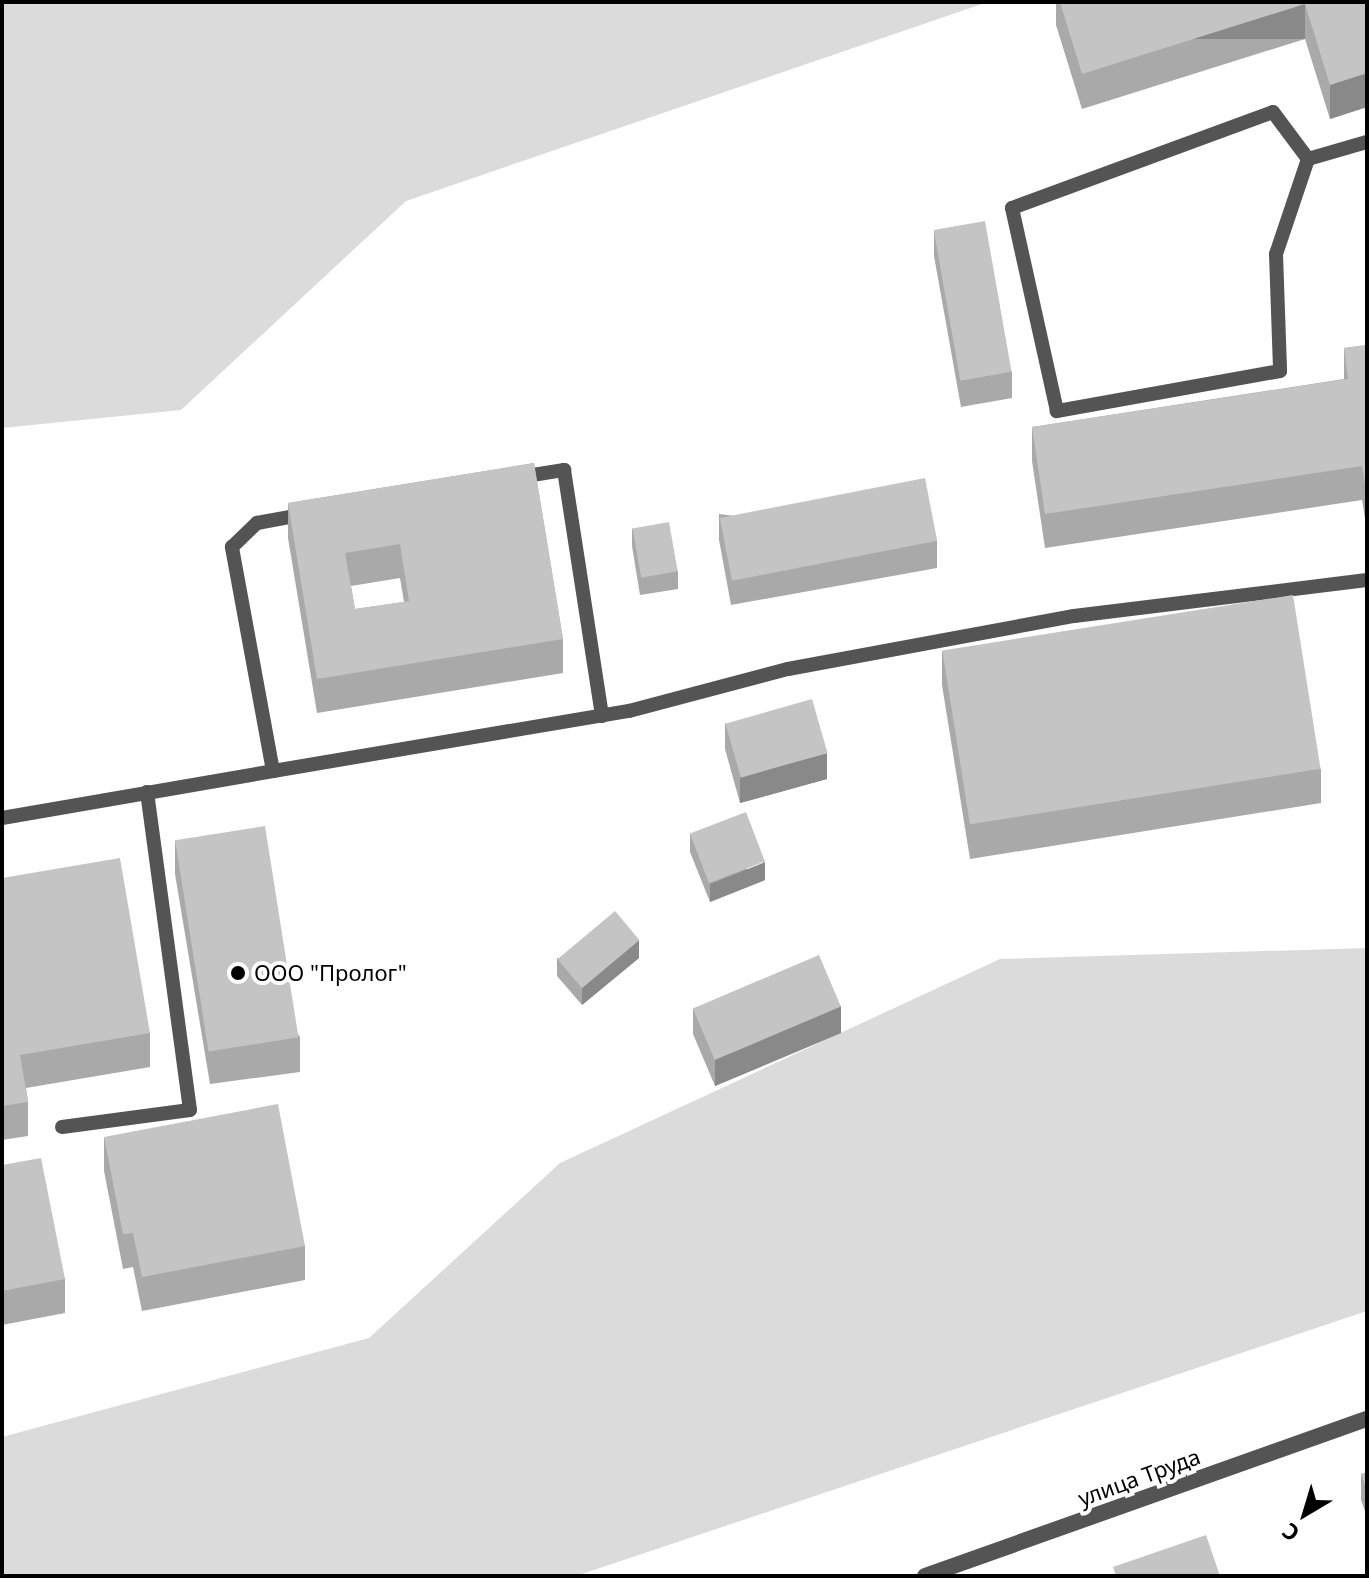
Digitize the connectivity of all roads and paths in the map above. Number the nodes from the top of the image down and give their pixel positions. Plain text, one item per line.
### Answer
1 (1367, 142) edge
2 (1308, 159) junction
3 (502, 480) edge
4 (319, 512) edge
5 (1367, 580) edge
6 (602, 716) junction
7 (273, 771) junction
8 (147, 792) junction
9 (2, 818) edge
10 (62, 1127) dead end
11 (1367, 1419) edge
12 (925, 1576) edge

1 - 2 lane
2 - 2 lane
3 - 6 lane
4 - 7 lane
5 - 6 lane
6 - 7 lane
7 - 8 lane
8 - 9 lane
8 - 10 lane
11 - 12 street, улица Труда

